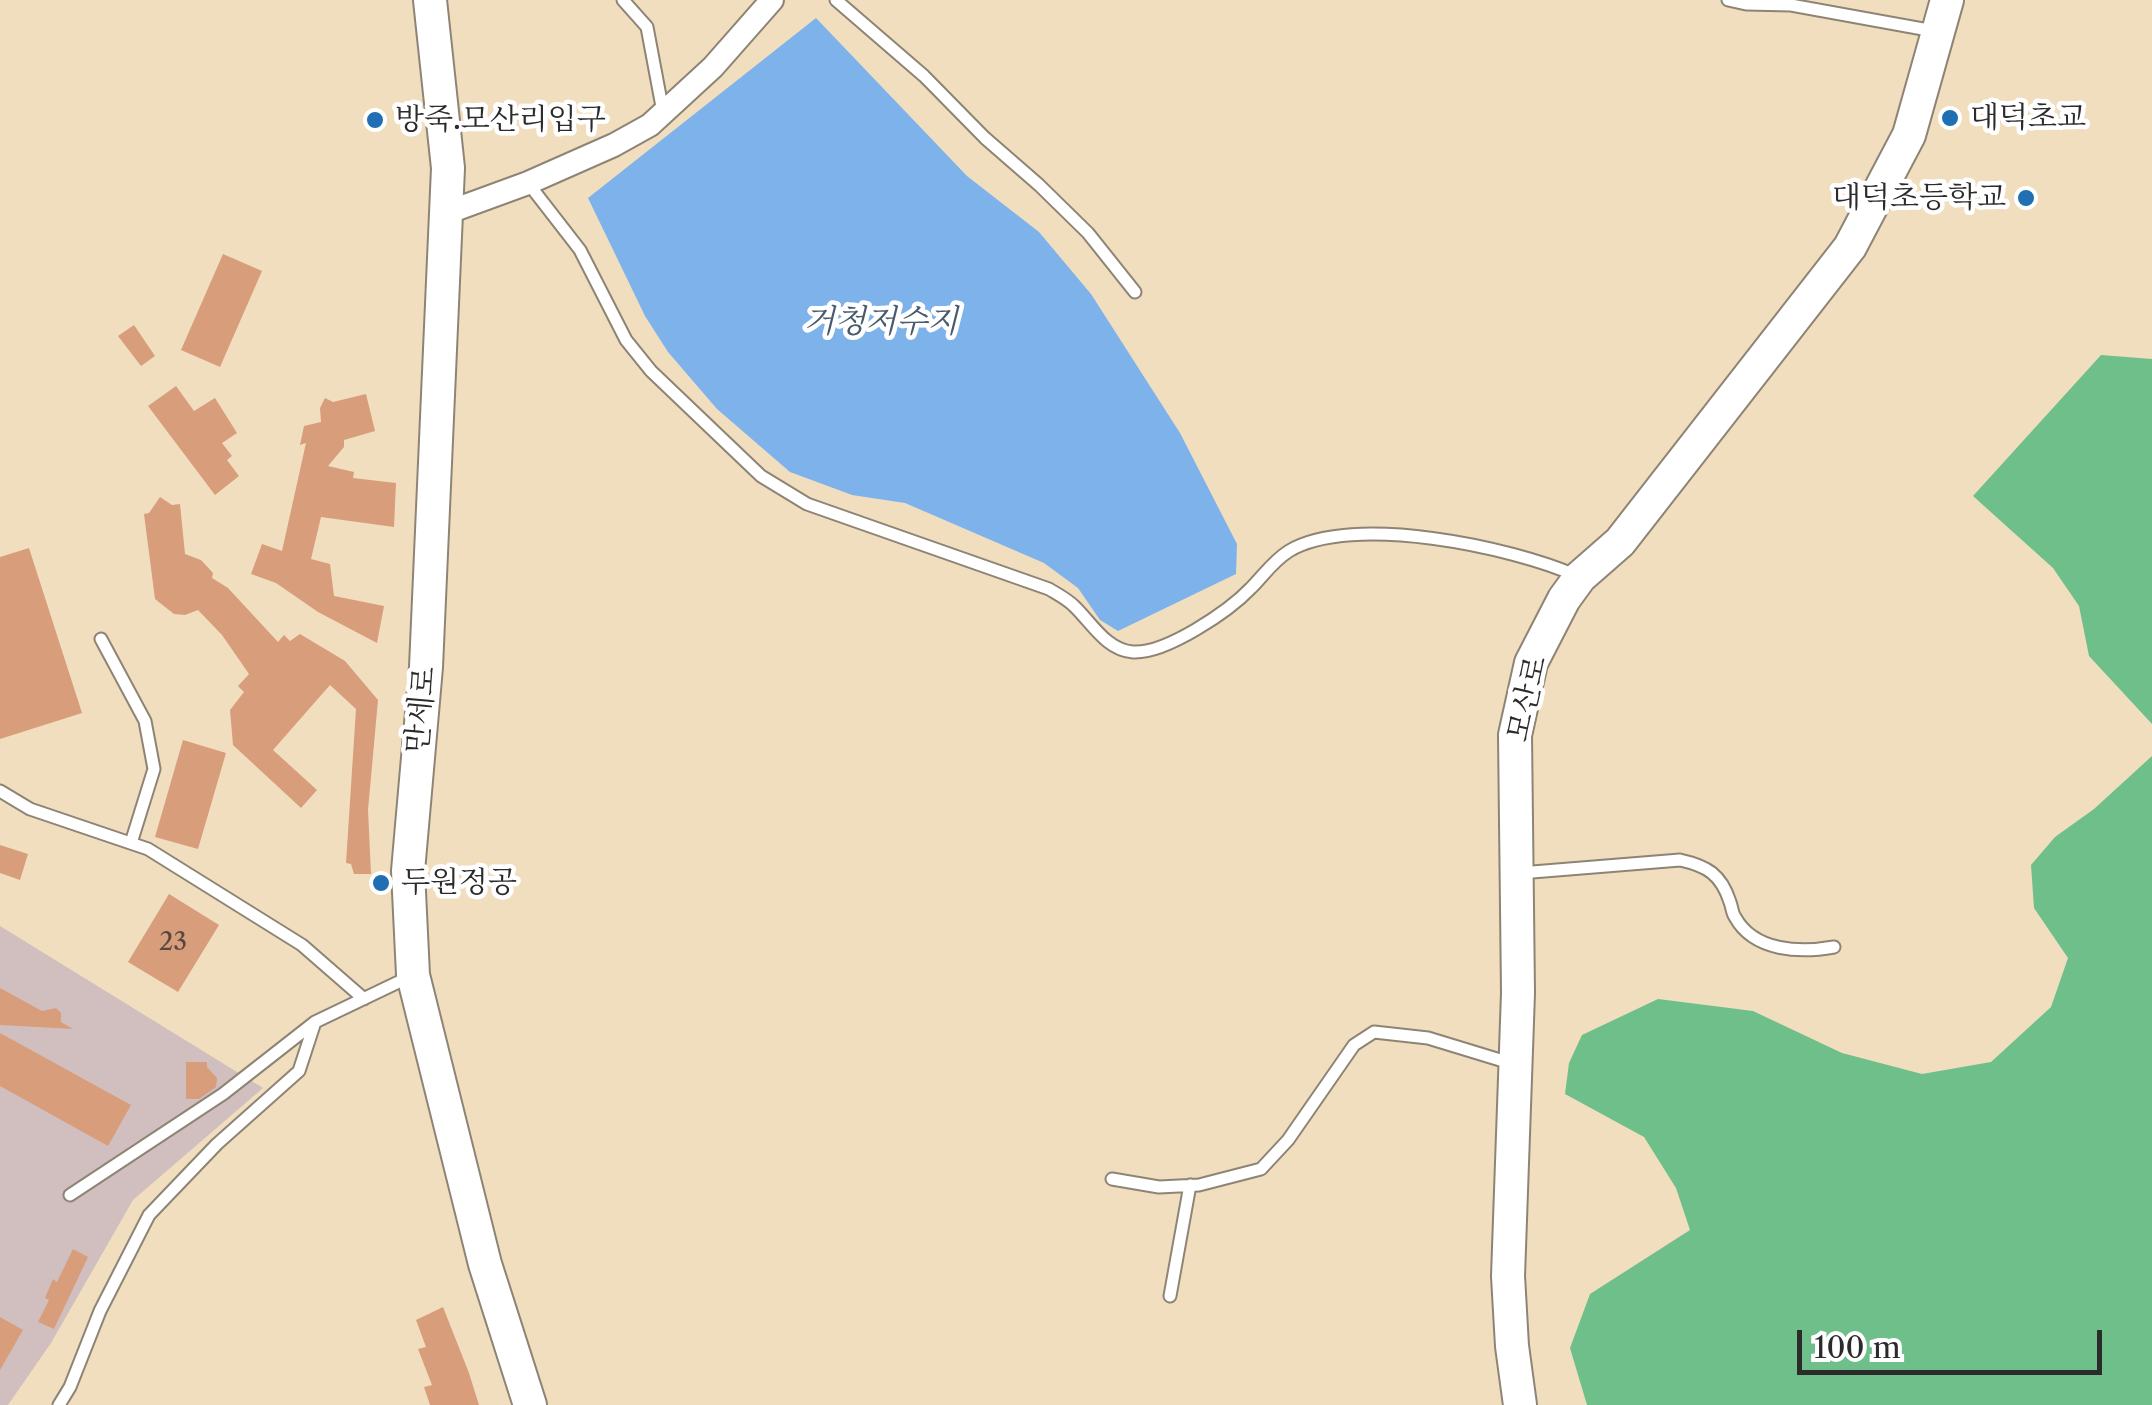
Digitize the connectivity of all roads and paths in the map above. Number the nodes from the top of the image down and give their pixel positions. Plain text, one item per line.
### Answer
1 (430, 0) edge
2 (623, 0) edge
3 (772, 0) edge
4 (836, 0) edge
5 (1728, 0) edge
6 (1946, 0) edge
7 (1938, 32) junction
8 (663, 112) junction
9 (528, 183) junction
10 (446, 213) junction
11 (1135, 292) dead end
12 (1580, 577) junction
13 (101, 639) dead end
14 (0, 791) edge
15 (131, 843) junction
16 (1516, 873) junction
17 (1834, 947) dead end
18 (412, 975) junction
19 (364, 999) junction
20 (315, 1022) junction
21 (1514, 1064) junction
22 (1112, 1179) dead end
23 (1190, 1185) junction
24 (70, 1195) dead end
25 (1170, 1296) dead end
26 (59, 1405) edge
27 (530, 1405) edge
28 (1520, 1405) edge

1 - 10 street, 만세로
2 - 8 lane
3 - 8 street
4 - 11 lane
5 - 7 lane
6 - 7 street, 모산로
7 - 12 street, 모산로
8 - 9 street
9 - 10 street
9 - 12 lane
10 - 18 street, 만세로
12 - 16 street, 모산로
13 - 15 lane
14 - 15 lane
15 - 19 lane
16 - 17 lane
16 - 21 street, 모산로
18 - 19 lane
18 - 27 street, 만세로
19 - 20 lane
20 - 24 lane
20 - 26 lane
21 - 23 lane
21 - 28 street, 모산로
22 - 23 lane
23 - 25 lane

